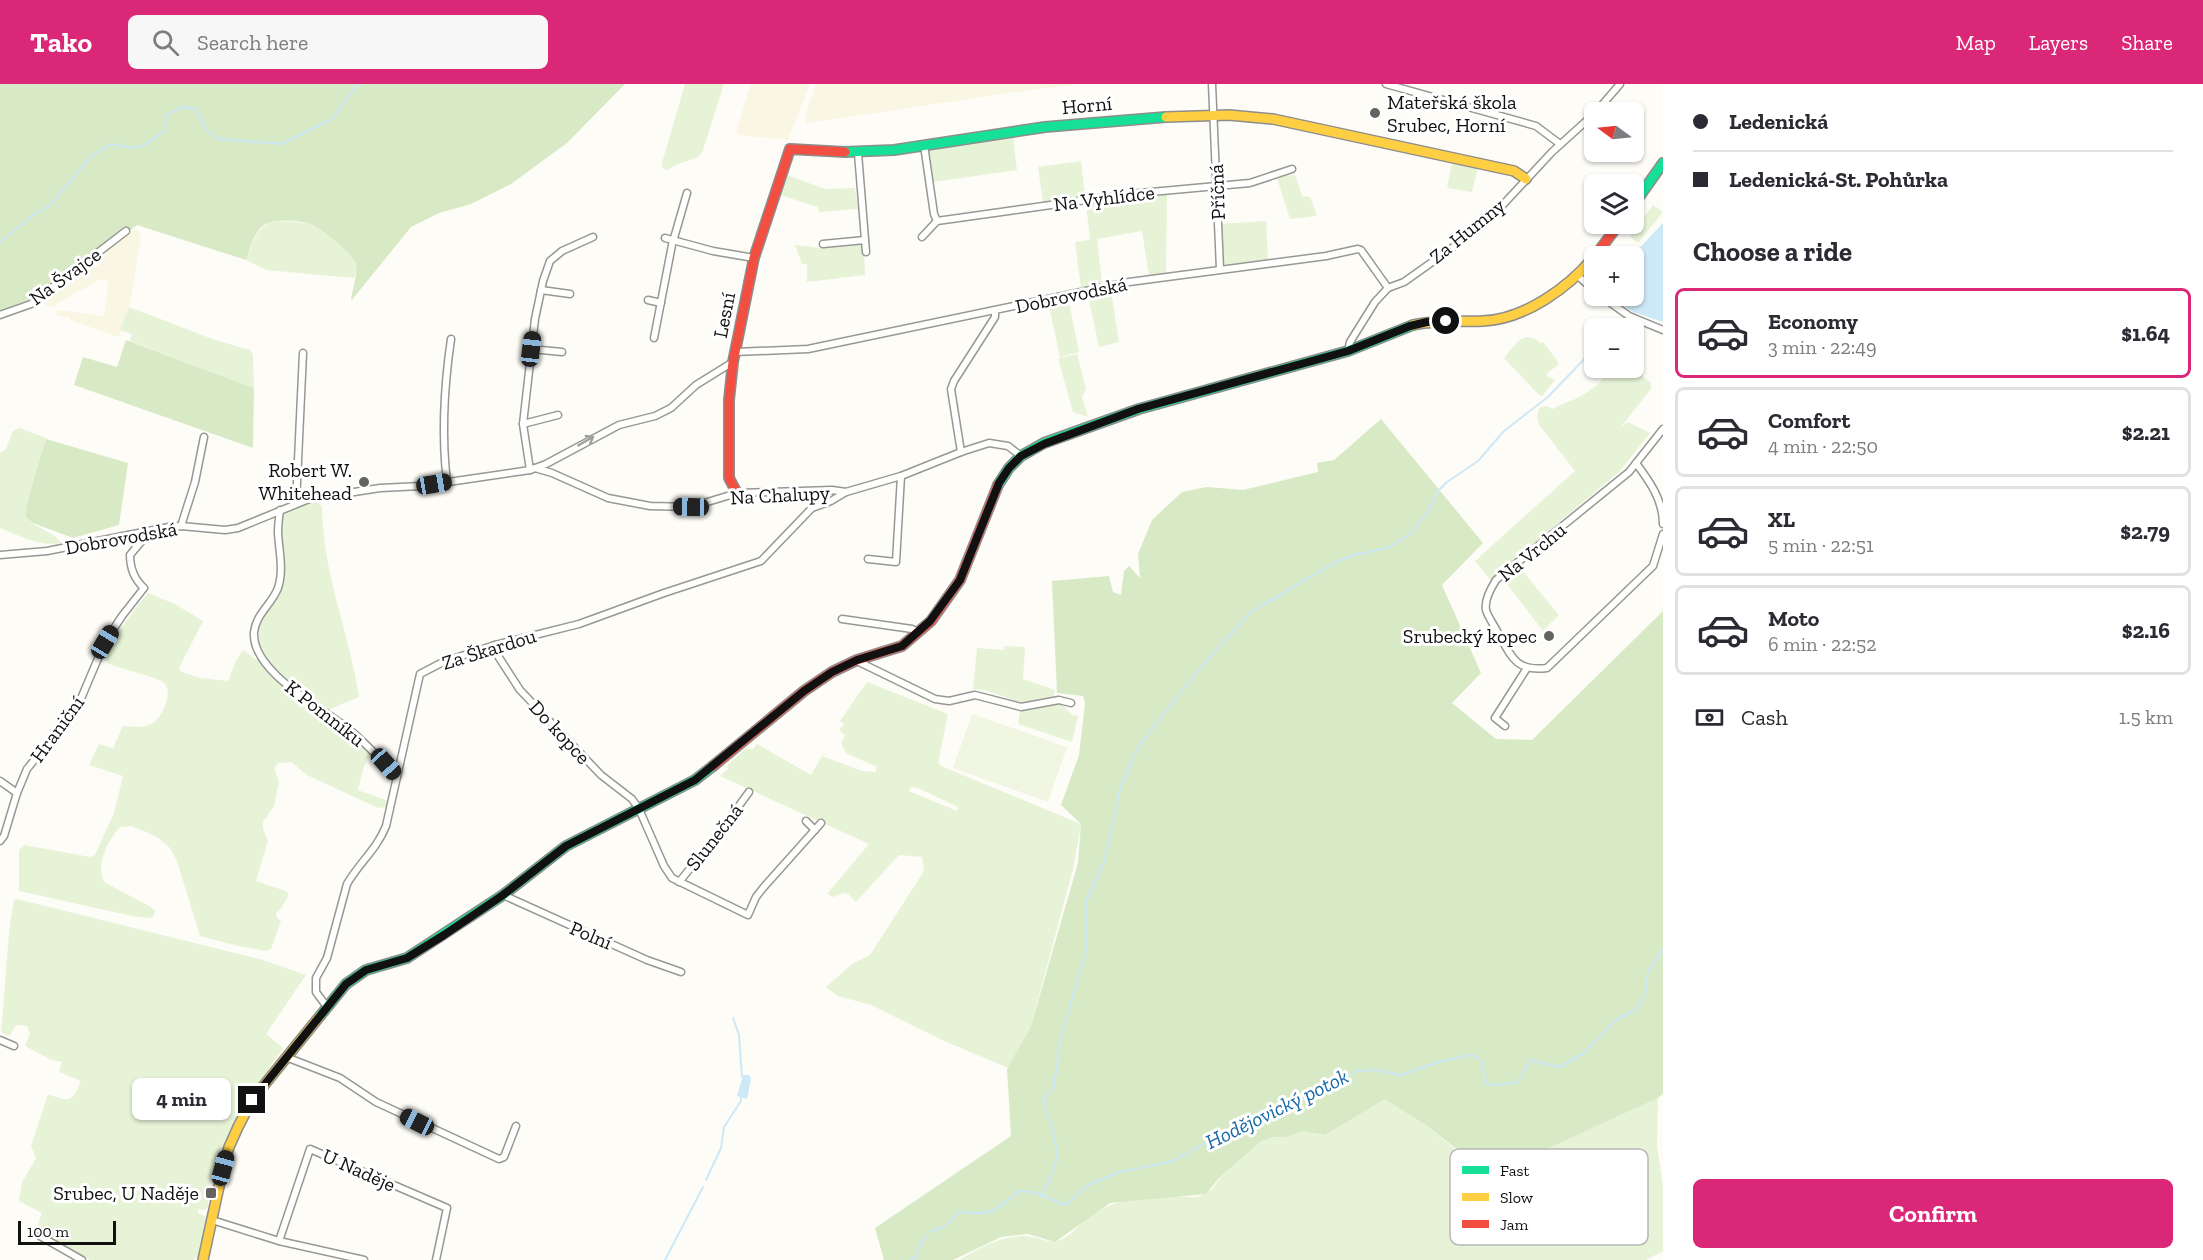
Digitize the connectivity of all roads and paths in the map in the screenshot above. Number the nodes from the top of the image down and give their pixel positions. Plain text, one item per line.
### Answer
1 (1212, 84) edge
2 (1386, 84) edge
3 (1620, 84) edge
4 (1604, 102) edge
5 (1214, 114) junction
6 (1584, 123) edge
7 (1560, 144) junction
8 (924, 145) junction
9 (790, 149) joint
10 (858, 153) junction
11 (1663, 163) edge
12 (1292, 169) dead end
13 (1526, 179) junction
14 (1216, 187) junction
15 (1644, 190) edge
16 (687, 193) dead end
17 (937, 220) junction
18 (126, 231) dead end
19 (1612, 234) edge
20 (593, 237) dead end
21 (922, 237) dead end
22 (665, 238) dead end
23 (674, 240) junction
24 (865, 240) junction
25 (823, 244) dead end
26 (1603, 246) edge
27 (866, 252) dead end
28 (754, 258) junction
29 (1220, 269) junction
30 (1584, 269) edge
31 (1578, 276) junction
32 (1584, 281) edge
33 (1388, 288) junction
34 (541, 290) junction
35 (570, 294) dead end
36 (648, 300) dead end
37 (661, 303) junction
38 (1615, 306) edge
39 (995, 310) junction
40 (0, 315) edge
41 (1663, 330) edge
42 (654, 338) dead end
43 (451, 339) dead end
44 (531, 349) junction
45 (1348, 351) junction
46 (562, 352) dead end
47 (735, 352) junction
48 (303, 354) dead end
49 (733, 362) junction
50 (558, 415) dead end
51 (523, 424) junction
52 (1663, 429) edge
53 (204, 437) dead end
54 (961, 452) junction
55 (1021, 456) junction
56 (1636, 463) junction
57 (532, 469) junction
58 (901, 476) junction
59 (447, 482) junction
60 (846, 492) junction
61 (737, 493) junction
62 (296, 503) junction
63 (280, 510) junction
64 (1663, 524) edge
65 (181, 526) junction
66 (150, 531) junction
67 (1663, 534) edge
68 (0, 555) edge
69 (868, 559) dead end
70 (842, 620) dead end
71 (918, 632) junction
72 (495, 645) junction
73 (857, 660) junction
74 (1527, 668) junction
75 (1071, 703) dead end
76 (1504, 726) dead end
77 (397, 777) junction
78 (0, 782) edge
79 (749, 792) dead end
80 (17, 793) junction
81 (639, 809) junction
82 (806, 822) dead end
83 (821, 823) dead end
84 (815, 830) junction
85 (0, 842) edge
86 (679, 882) junction
87 (503, 895) junction
88 (748, 915) junction
89 (744, 923) dead end
90 (681, 972) dead end
91 (327, 1007) junction
92 (0, 1040) edge
93 (14, 1046) dead end
94 (286, 1057) junction
95 (516, 1126) dead end
96 (212, 1221) junction
97 (40, 1236) dead end
98 (279, 1240) junction
99 (82, 1260) edge
100 (203, 1260) edge
101 (364, 1260) edge
102 (436, 1260) edge

1 - 5 street, Příčná
2 - 7 street
3 - 4 street, Za Humny
5 - 8 main road, Horní
5 - 13 main road, Horní
5 - 14 street, Příčná
6 - 7 street, Za Humny
7 - 13 street, Za Humny
8 - 10 main road, Horní
8 - 17 street
9 - 10 main road, Horní
9 - 28 main road, Lesní
10 - 24 street
11 - 15 main road
12 - 14 street, Na Vyhlídce
13 - 33 street, Za Humny
14 - 17 street, Na Vyhlídce
14 - 29 street, Příčná
16 - 23 street
17 - 21 street
18 - 40 street, Na Švajce
19 - 26 main road
20 - 34 street
22 - 23 street
23 - 28 street
23 - 37 street
24 - 25 street
24 - 27 street
28 - 47 main road, Lesní
29 - 33 street, Dobrovodská
29 - 39 street, Dobrovodská
30 - 31 main road
31 - 32 street
31 - 45 main road
33 - 45 street, Za Humny
34 - 35 street
34 - 44 street
36 - 37 street
37 - 42 street
38 - 41 street
39 - 47 street, Dobrovodská
39 - 54 street
43 - 59 street
44 - 46 street
44 - 51 street
45 - 55 main road
47 - 49 main road, Lesní
48 - 62 street
57 -> 49 street, Dobrovodská
49 - 61 main road, Lesní
50 - 51 street
51 - 57 street
52 - 56 street, Na Vrchu
53 - 65 street
54 - 55 street, Na Chalupy
54 - 58 street, Na Chalupy
55 - 71 main road
56 - 64 street
56 - 74 street, Na Vrchu
57 - 59 street, Dobrovodská
57 - 61 street, Na Chalupy
58 - 60 street, Na Chalupy
58 - 69 street
59 - 62 street, Dobrovodská
60 - 61 street, Na Chalupy
60 - 72 street, Za Škardou
62 - 63 street, Dobrovodská
63 - 65 street, Dobrovodská
63 - 77 street, K Pomníku
65 - 66 street, Dobrovodská
66 - 68 street, Dobrovodská
66 - 80 street, Hraniční
67 - 74 street
70 - 71 street
71 - 73 main road
72 - 77 street, Za Škardou
72 - 81 street, Do kopce
73 - 75 street
73 - 81 main road
74 - 76 street
77 - 91 street, Za Škardou
78 - 80 street
79 - 86 street, Slunečná
80 - 85 street, Hraniční
81 - 86 street, Slunečná
81 - 87 main road
82 - 84 street
83 - 84 street
84 - 88 street
86 - 88 street, Slunečná
87 - 90 street, Polní
87 - 91 main road
88 - 89 street
91 - 94 main road
92 - 93 street
94 - 95 street
94 - 96 main road
96 - 98 street
96 - 100 main road
97 - 99 street
98 - 101 street
98 - 102 street, U Naděje

